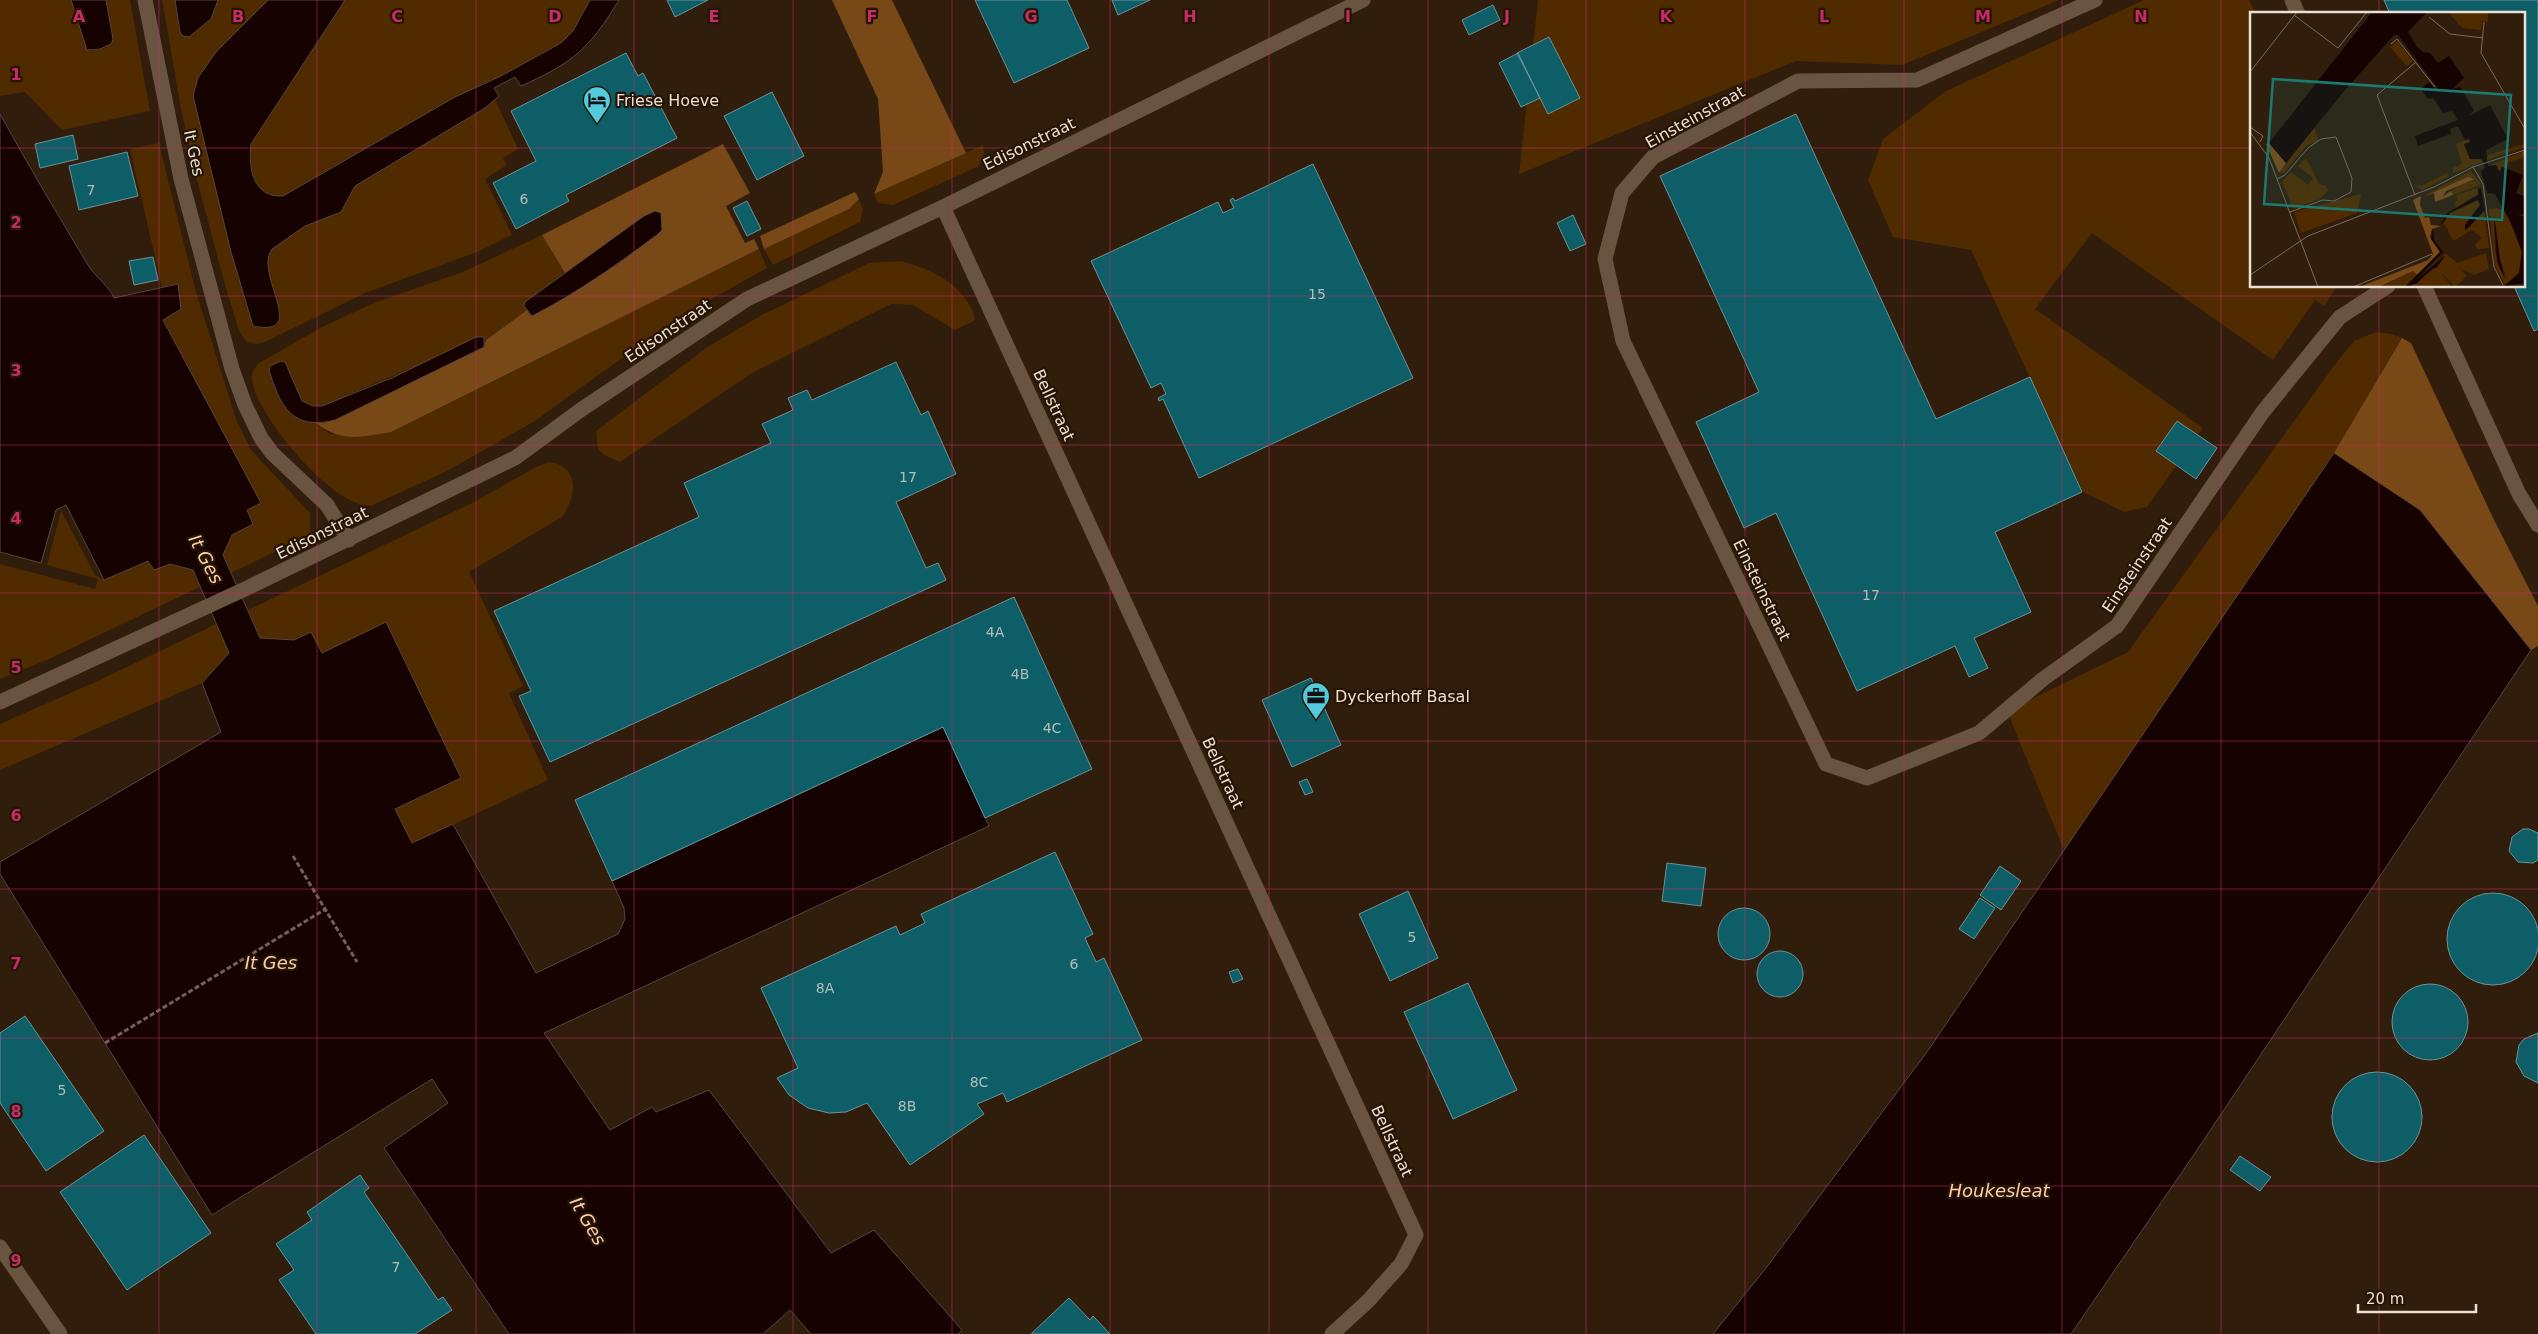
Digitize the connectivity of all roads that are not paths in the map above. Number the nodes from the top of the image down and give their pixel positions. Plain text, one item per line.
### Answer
1 (145, 0) edge
2 (1363, 0) edge
3 (2095, 0) edge
4 (2292, 0) edge
5 (2297, 12) edge
6 (943, 206) junction
7 (2385, 288) edge
8 (2425, 288) edge
9 (2538, 525) edge
10 (349, 540) junction
11 (0, 702) edge
12 (0, 1247) edge
13 (60, 1334) edge
14 (1332, 1334) edge

1 - 10 street, It Ges
2 - 6 street, Edisonstraat
3 - 7 street, Einsteinstraat
4 - 5 street
6 - 10 street, Edisonstraat
6 - 14 street, Bellstraat
8 - 9 street
10 - 11 street, Edisonstraat
12 - 13 street

